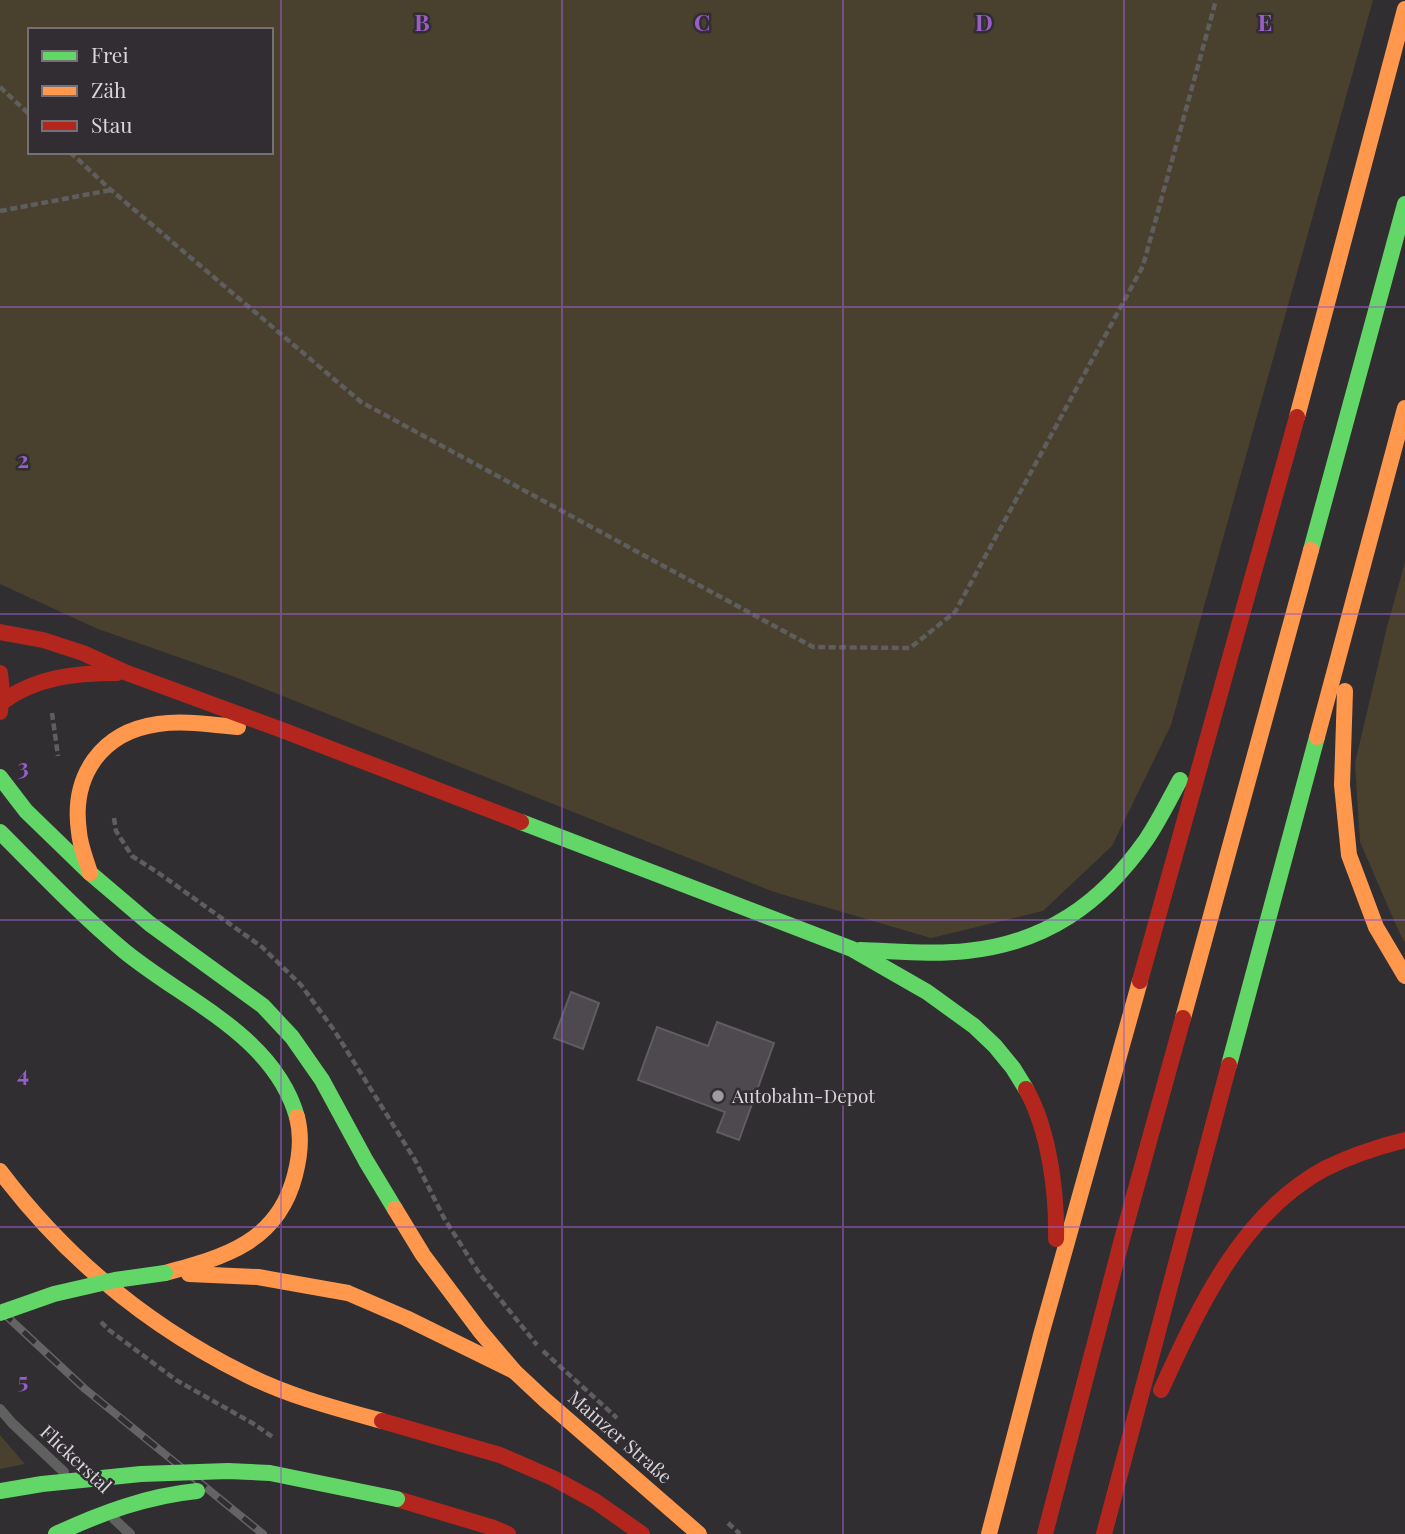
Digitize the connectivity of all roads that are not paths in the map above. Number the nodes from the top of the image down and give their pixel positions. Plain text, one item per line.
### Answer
1 (1405, 9) edge
2 (1405, 204) edge
3 (1405, 408) edge
4 (1351, 606) junction
5 (0, 632) edge
6 (0, 673) edge
7 (127, 673) junction
8 (1, 707) edge
9 (1210, 726) junction
10 (282, 730) junction
11 (0, 777) edge
12 (0, 832) edge
13 (90, 873) junction
14 (852, 949) junction
15 (1405, 976) edge
16 (1405, 1140) edge
17 (0, 1171) edge
18 (166, 1273) junction
19 (1053, 1294) junction
20 (0, 1313) edge
21 (514, 1371) junction
22 (0, 1409) edge
23 (1121, 1474) junction
24 (81, 1488) dead end
25 (215, 1489) dead end
26 (270, 1489) dead end
27 (0, 1491) edge
28 (397, 1499) junction
29 (100, 1506) dead end
30 (56, 1534) edge
31 (130, 1534) edge
32 (508, 1534) edge
33 (642, 1534) edge
34 (699, 1534) edge
35 (989, 1534) edge
36 (1045, 1534) edge
37 (1104, 1534) edge

1 - 9 main road
2 - 36 main road
3 - 4 main road
4 - 15 main road
4 - 23 main road
5 - 7 main road
6 - 8 main road
7 - 8 main road
7 - 10 main road
9 - 14 main road
9 - 19 main road
10 - 13 main road
10 - 14 main road
11 - 13 main road
12 - 18 main road
13 - 21 main road
14 - 19 main road
16 - 23 main road
17 - 33 main road
18 - 20 main road, bridge
18 - 21 main road
19 - 35 main road
21 - 34 main road, Mainzer Straße
22 - 24 lane, Flickerstal
23 - 37 main road
25 - 30 main road, bridge
26 - 28 main road, bridge
27 - 28 main road, bridge
28 - 32 main road
29 - 31 lane, Flickerstal

